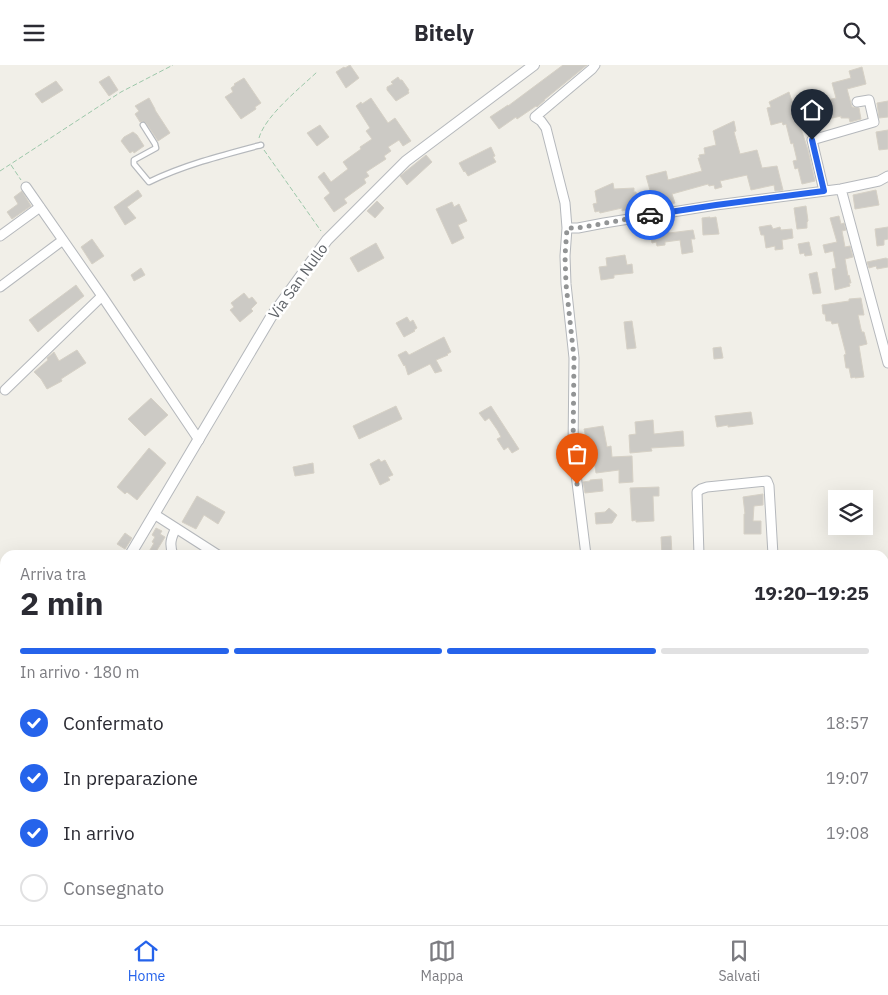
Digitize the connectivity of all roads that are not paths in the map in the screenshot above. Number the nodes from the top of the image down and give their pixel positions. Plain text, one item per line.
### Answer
1 (534, 65) edge
2 (595, 65) edge
3 (856, 102) dead end
4 (143, 125) dead end
5 (261, 145) road end
6 (888, 176) edge
7 (26, 187) road end
8 (841, 189) junction
9 (824, 191) junction
10 (40, 207) junction
11 (567, 228) junction
12 (0, 236) edge
13 (63, 240) junction
14 (0, 287) edge
15 (102, 296) junction
16 (888, 363) edge
17 (4, 390) dead end
18 (199, 439) junction
19 (154, 514) junction
20 (176, 528) junction
21 (133, 550) edge
22 (171, 550) edge
23 (210, 550) edge
24 (585, 550) edge
25 (699, 550) edge
26 (773, 550) edge

1 - 18 street, Via San Nullo
2 - 11 street
3 - 9 street
4 - 5 lane
6 - 8 street
7 - 10 street
8 - 9 street
8 - 16 street
9 - 11 street
10 - 12 street
10 - 13 street
11 - 24 street
13 - 14 street
13 - 15 street
15 - 17 street
15 - 18 street
18 - 19 street, Via San Nullo
19 - 20 street
19 - 21 street, Via San Nullo
20 - 22 street
20 - 23 street
25 - 26 street

